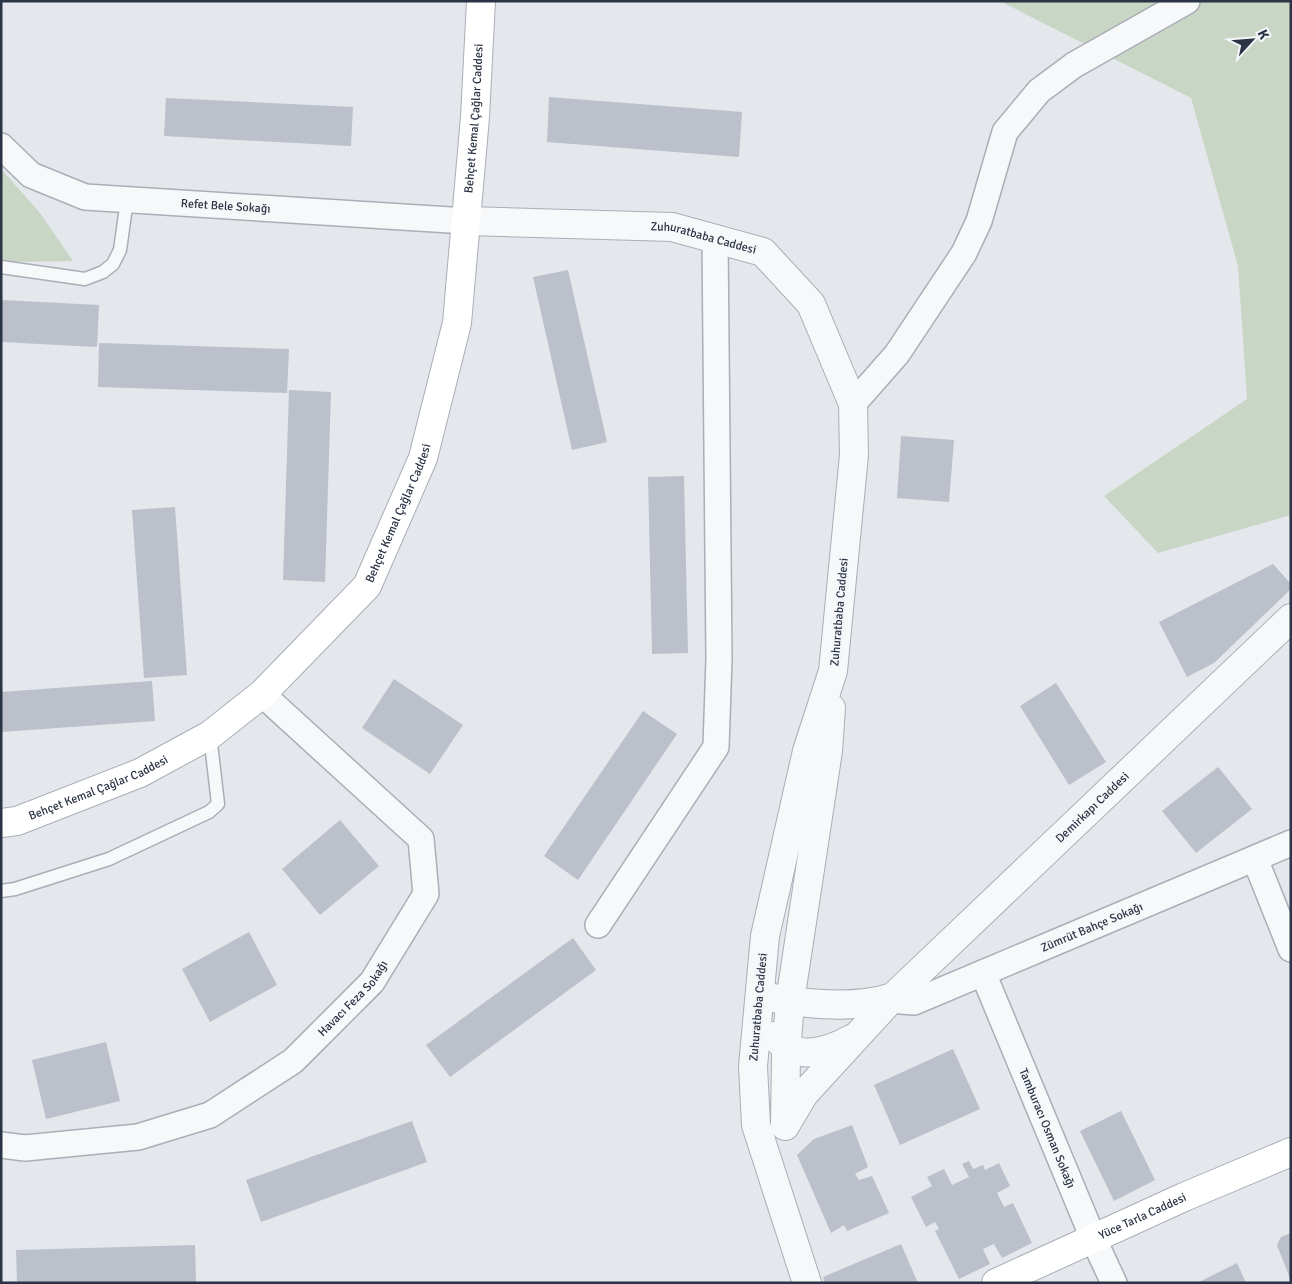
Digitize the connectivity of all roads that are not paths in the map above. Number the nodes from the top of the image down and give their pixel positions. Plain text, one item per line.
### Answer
1 (481, 1) edge
2 (1187, 1) edge
3 (1, 146) edge
4 (127, 200) junction
5 (466, 221) junction
6 (715, 239) junction
7 (1, 267) edge
8 (853, 404) junction
9 (1291, 618) edge
10 (833, 671) junction
11 (262, 694) junction
12 (210, 735) junction
13 (1, 823) edge
14 (1291, 843) edge
15 (1255, 859) junction
16 (1, 891) edge
17 (598, 925) dead end
18 (1291, 949) edge
19 (984, 972) junction
20 (893, 996) junction
21 (790, 1001) junction
22 (759, 1005) junction
23 (857, 1036) junction
24 (786, 1047) junction
25 (785, 1126) junction
26 (1, 1145) edge
27 (1291, 1152) edge
28 (771, 1172) junction
29 (1093, 1238) junction
30 (807, 1283) edge
31 (996, 1283) edge
32 (1114, 1283) edge

1 - 5 main road, Behçet Kemal Çağlar Caddesi
2 - 8 street
3 - 4 street, Refet Bele Sokağı
4 - 5 street, Refet Bele Sokağı
4 - 7 lane
5 - 6 street, Zuhuratbaba Caddesi
5 - 11 main road, Behçet Kemal Çağlar Caddesi
6 - 8 street, Zuhuratbaba Caddesi
6 - 17 street
8 - 10 street, Zuhuratbaba Caddesi
9 - 20 street, Demirkapı Caddesi
10 - 21 street
10 - 22 street, Zuhuratbaba Caddesi
11 - 12 main road, Behçet Kemal Çağlar Caddesi
11 - 26 street, Havacı Feza Sokağı
12 - 13 main road, Behçet Kemal Çağlar Caddesi
12 - 16 lane
14 - 15 street, Zümrüt Bahçe Sokağı
15 - 18 street
15 - 19 street, Zümrüt Bahçe Sokağı
19 - 20 street, Zümrüt Bahçe Sokağı
19 - 29 street, Tamburacı Osman Sokağı
20 - 21 street, Demirkapı Caddesi
20 - 23 street, Demirkapı Caddesi
21 - 22 street, Demirkapı Caddesi
21 - 24 street
22 - 24 street
22 - 28 street, Zuhuratbaba Caddesi
23 - 24 street
23 - 25 street, Demirkapı Caddesi
24 - 25 street
25 - 28 street
27 - 29 main road, Yüce Tarla Caddesi
28 - 30 street, Zuhuratbaba Caddesi
29 - 31 main road, Yüce Tarla Caddesi
29 - 32 street, Tamburacı Osman Sokağı

